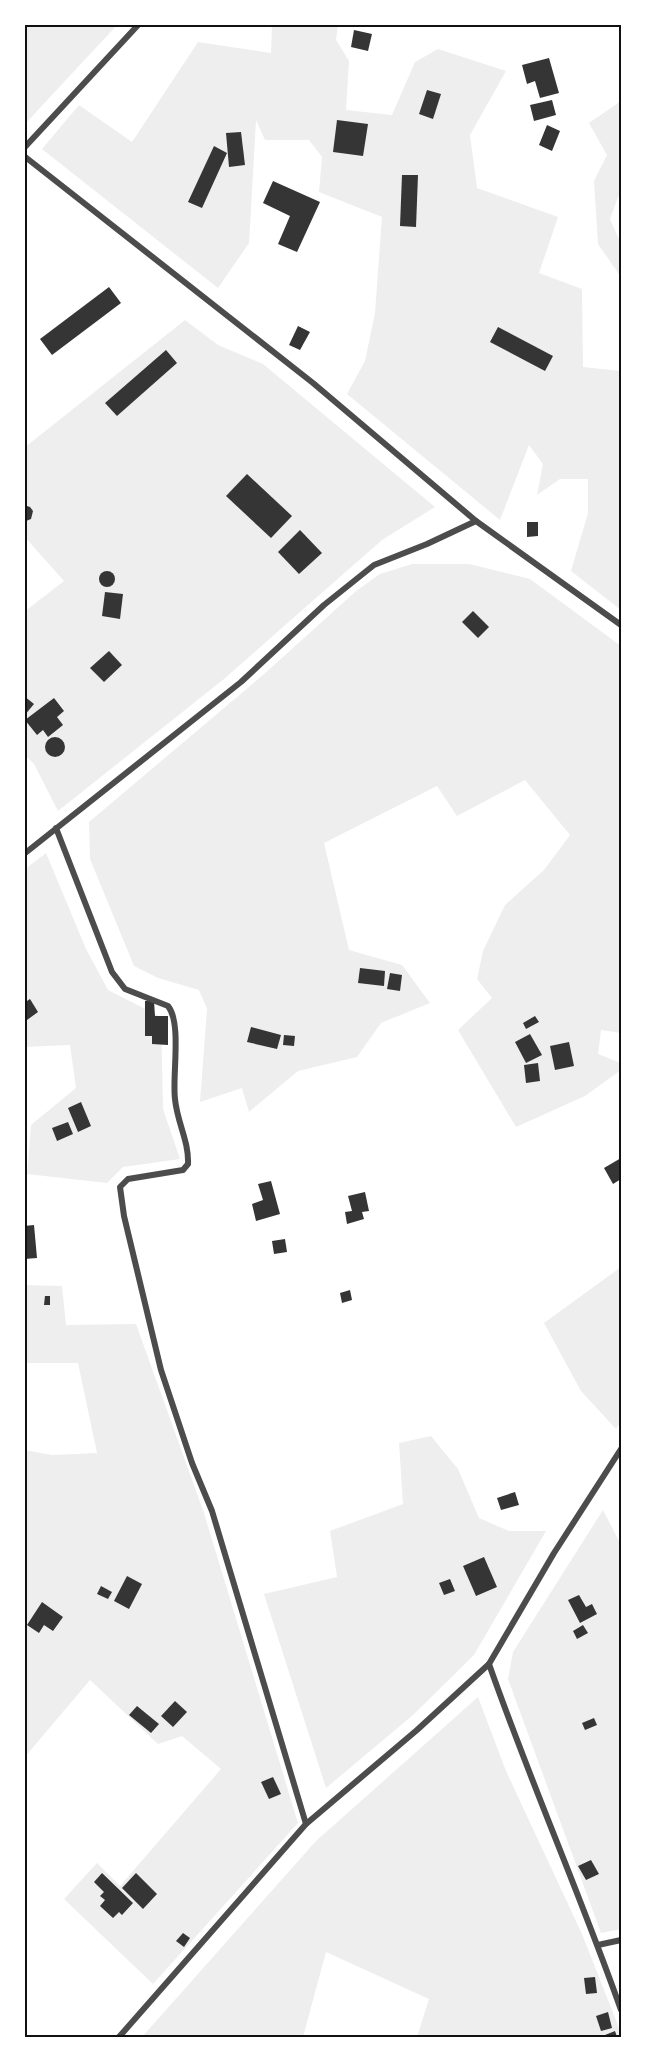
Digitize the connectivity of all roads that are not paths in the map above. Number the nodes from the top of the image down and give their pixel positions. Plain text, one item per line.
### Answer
1 (139, 24) edge
2 (24, 148) edge
3 (24, 156) edge
4 (476, 521) junction
5 (621, 625) edge
6 (56, 828) junction
7 (24, 854) edge
8 (621, 1449) edge
9 (489, 1664) junction
10 (306, 1824) junction
11 (621, 1940) edge
12 (598, 1945) junction
13 (621, 2010) edge
14 (119, 2037) edge

1 - 2 street
3 - 4 street
4 - 5 street
4 - 6 street
6 - 7 street
6 - 10 street
8 - 9 street
9 - 10 street
9 - 12 street
10 - 14 street
11 - 12 street
12 - 13 street

